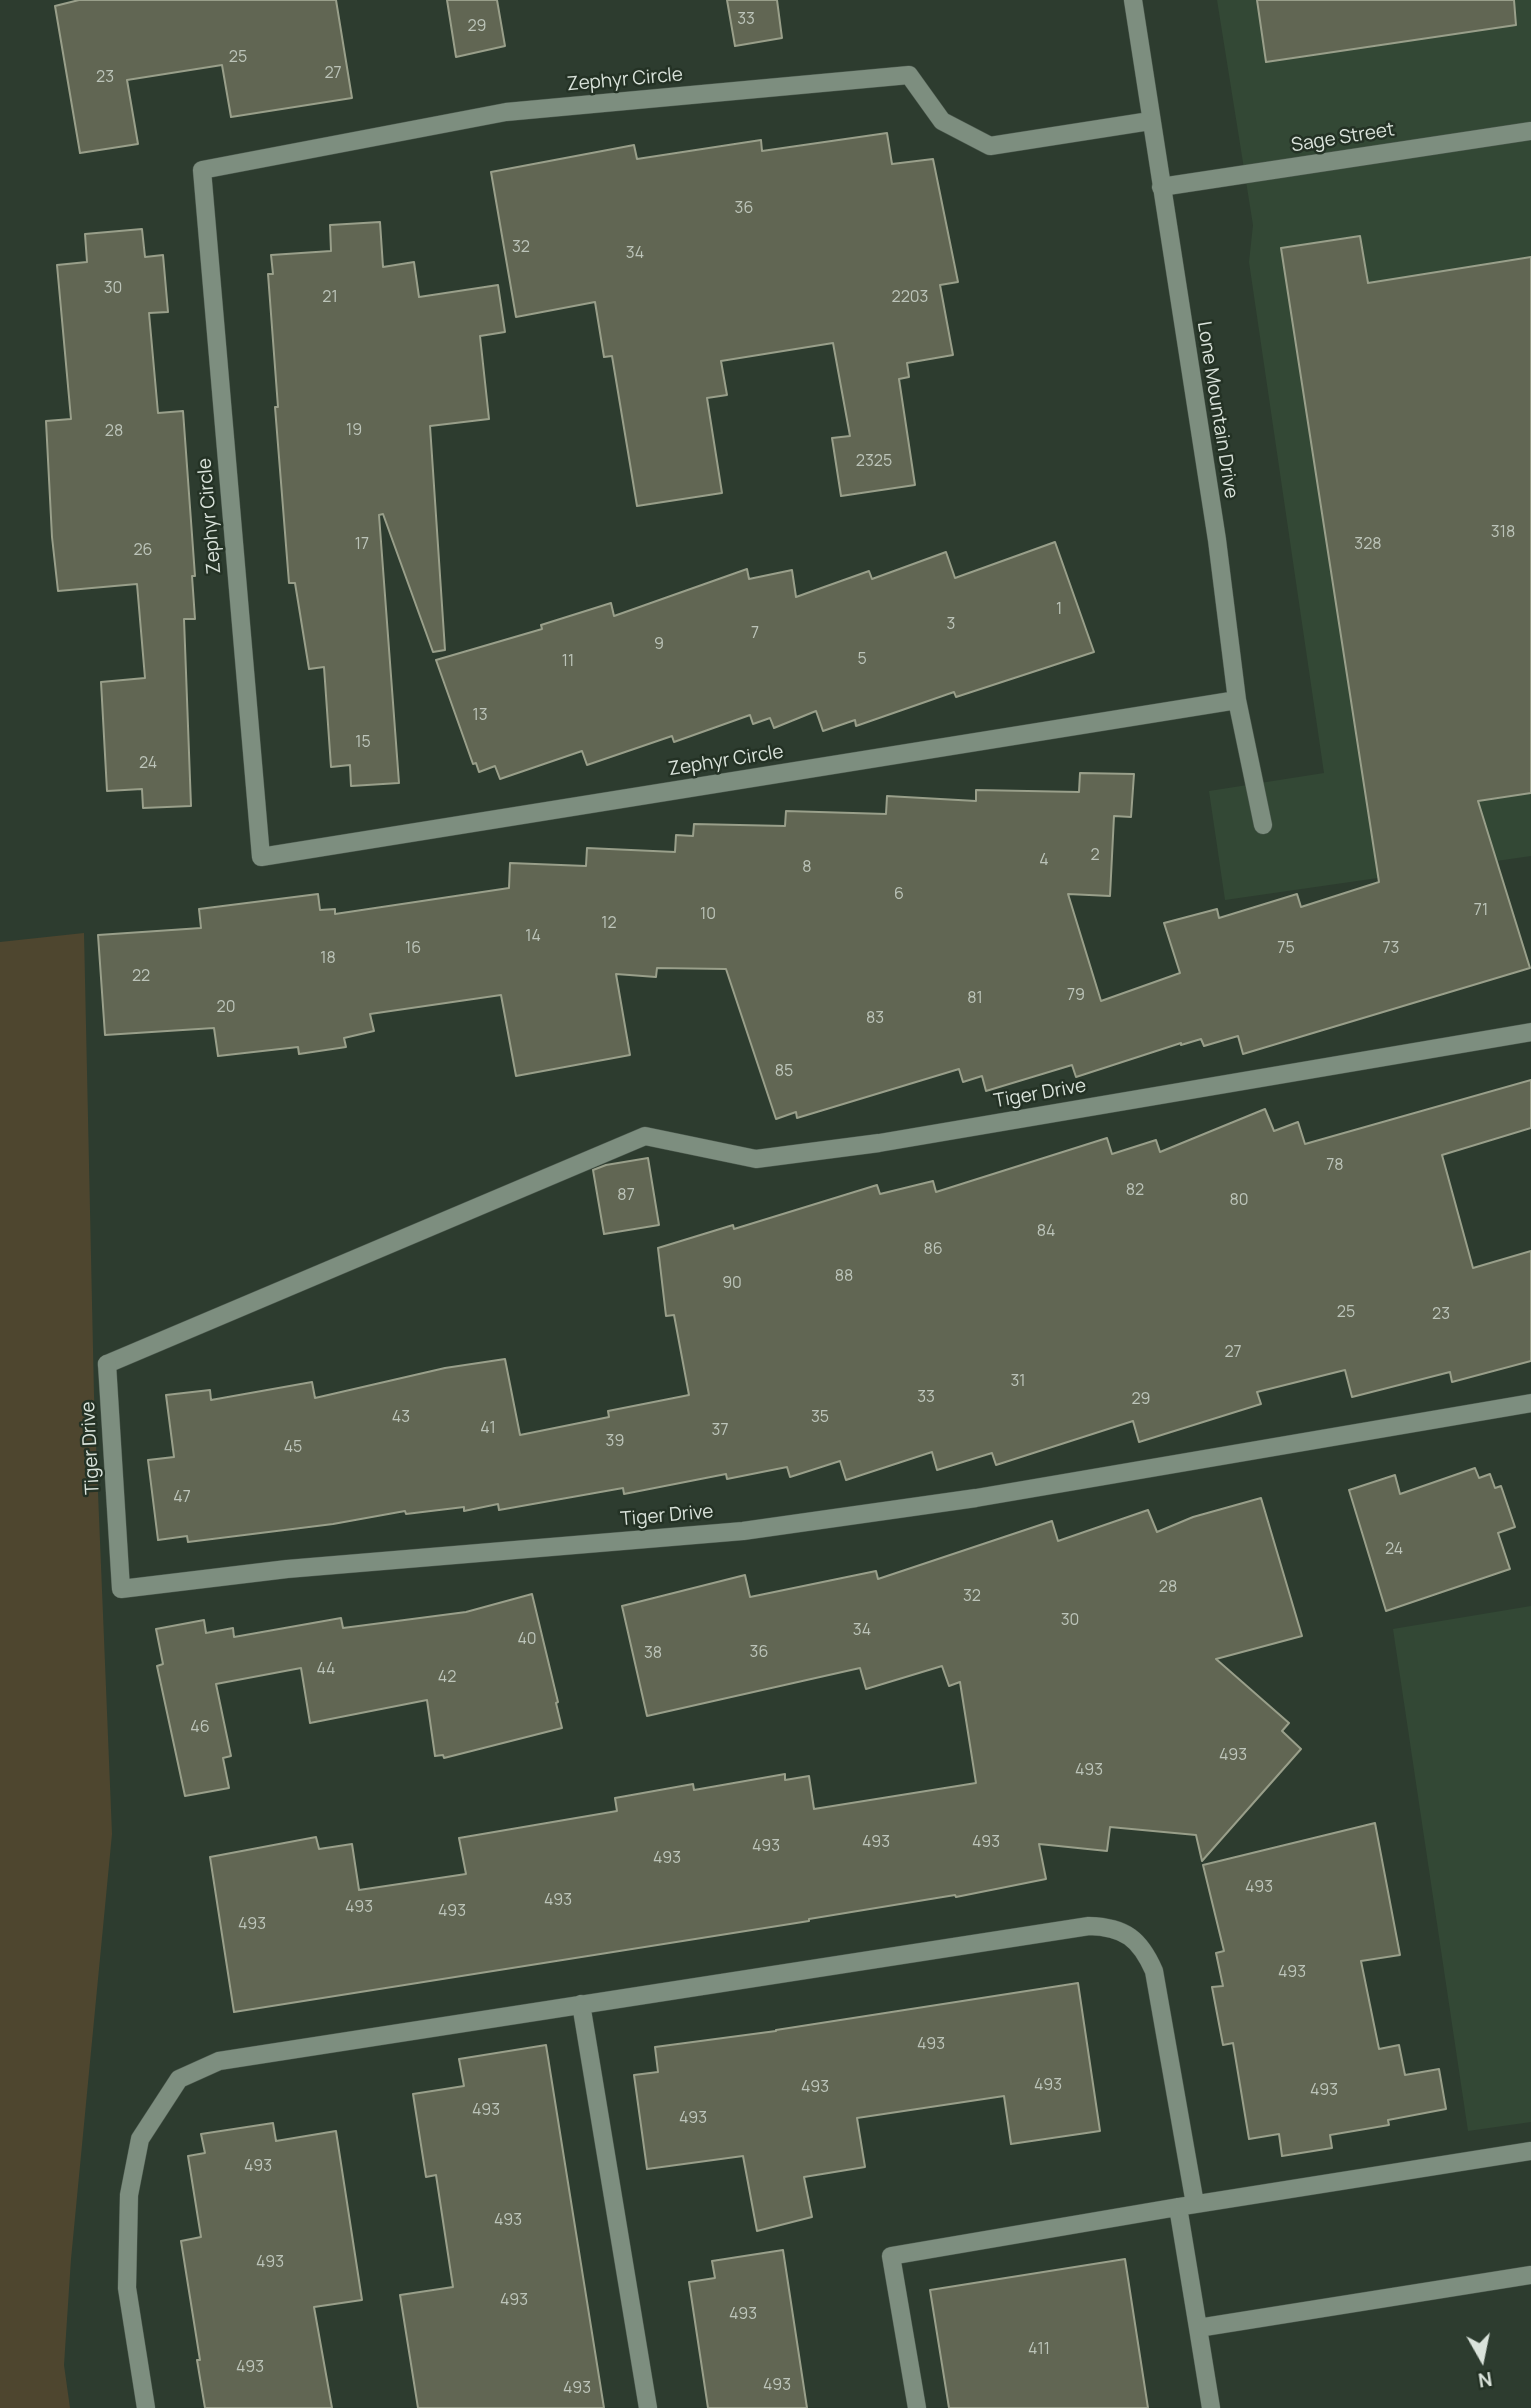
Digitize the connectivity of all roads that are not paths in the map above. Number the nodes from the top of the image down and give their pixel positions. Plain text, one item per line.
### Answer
1 (1133, 0) edge
2 (1150, 121) junction
3 (1531, 131) edge
4 (1161, 187) junction
5 (1237, 700) junction
6 (1263, 825) dead end
7 (1531, 1032) edge
8 (1531, 1403) edge
9 (581, 2004) junction
10 (1531, 2151) edge
11 (1186, 2206) junction
12 (1531, 2275) edge
13 (1198, 2328) junction
14 (146, 2408) edge
15 (648, 2408) edge
16 (917, 2408) edge
17 (1211, 2408) edge

1 - 2 street, Lone Mountain Drive
2 - 4 street, Lone Mountain Drive
2 - 5 street, Zephyr Circle
3 - 4 street, Sage Street
4 - 5 street, Lone Mountain Drive
5 - 6 street, Lone Mountain Drive
7 - 8 street, Tiger Drive
9 - 11 street
9 - 14 street
9 - 15 street
10 - 11 street
11 - 13 street
11 - 16 street
12 - 13 street
13 - 17 street

